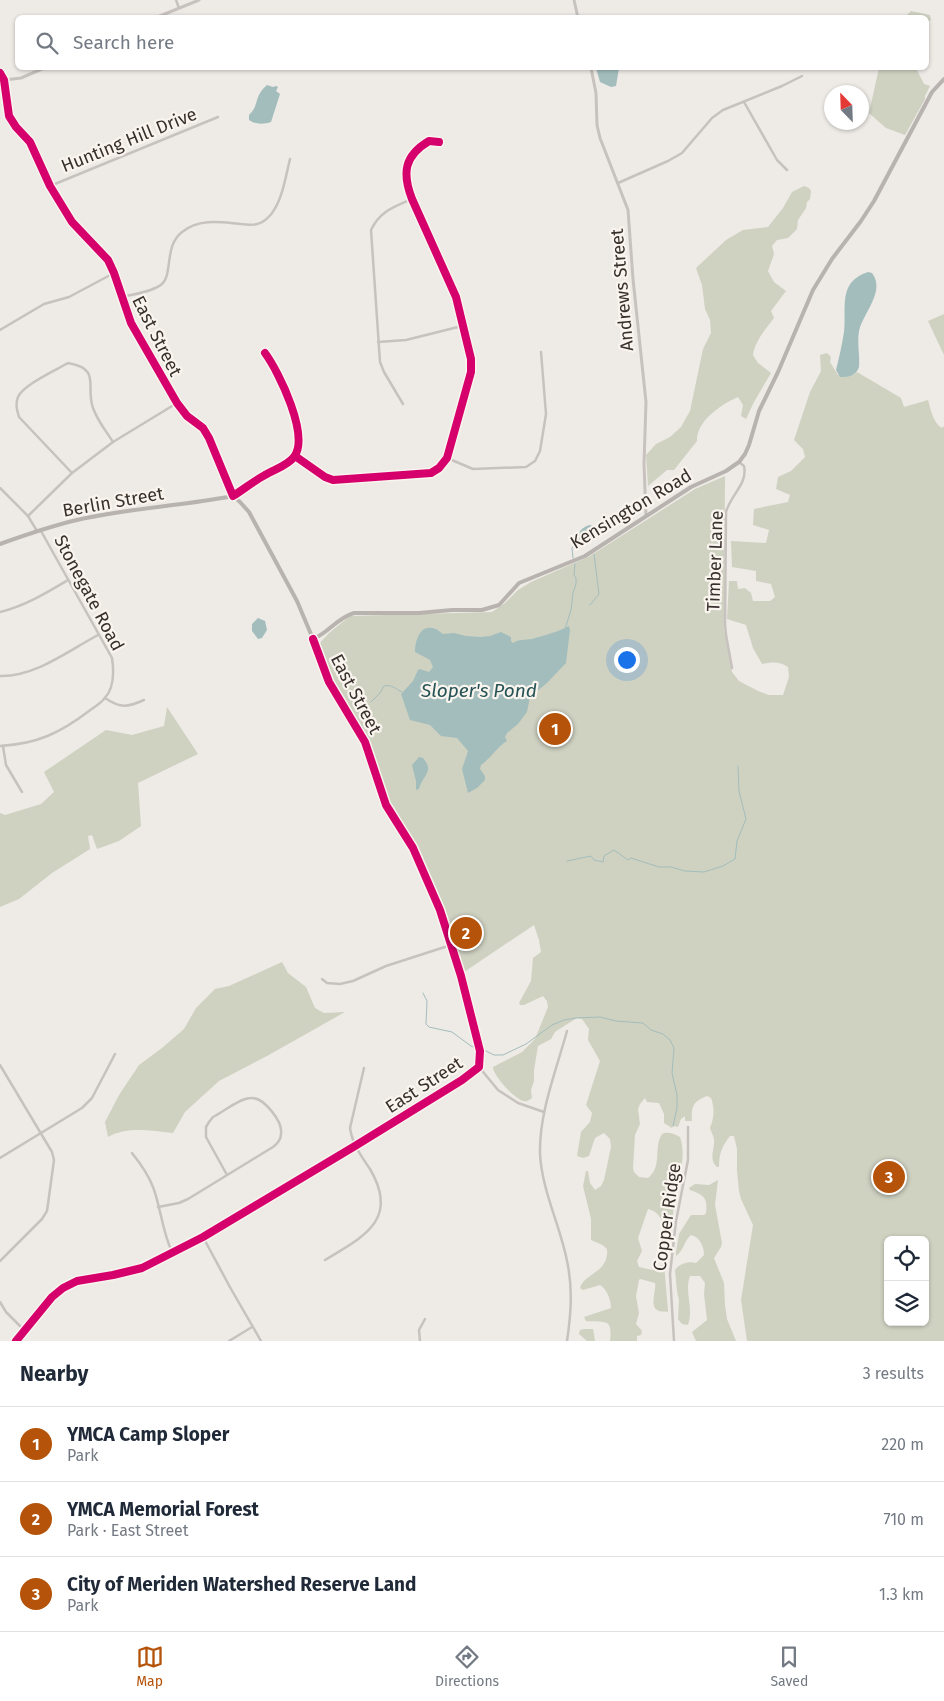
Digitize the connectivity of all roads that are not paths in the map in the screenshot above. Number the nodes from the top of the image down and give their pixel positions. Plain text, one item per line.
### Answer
1 (176, 0) edge
2 (199, 0) edge
3 (574, 0) edge
4 (179, 8) junction
5 (163, 15) edge
6 (577, 15) edge
7 (39, 70) edge
8 (591, 70) edge
9 (0, 74) edge
10 (802, 76) dead end
11 (944, 79) edge
12 (4, 80) junction
13 (744, 102) junction
14 (218, 117) dead end
15 (439, 142) dead end
16 (290, 159) dead end
17 (787, 170) dead end
18 (618, 183) junction
19 (50, 186) junction
20 (412, 199) junction
21 (114, 273) junction
22 (122, 297) junction
23 (462, 326) junction
24 (0, 330) edge
25 (378, 342) junction
26 (541, 352) dead end
27 (265, 354) dead end
28 (177, 403) junction
29 (404, 404) dead end
30 (113, 442) junction
31 (295, 456) junction
32 (447, 458) junction
33 (739, 462) junction
34 (72, 473) junction
35 (0, 488) edge
36 (233, 496) junction
37 (28, 516) junction
38 (646, 516) junction
39 (39, 531) junction
40 (0, 544) edge
41 (68, 580) junction
42 (0, 612) edge
43 (99, 634) junction
44 (313, 639) junction
45 (732, 668) dead end
46 (0, 676) edge
47 (105, 698) junction
48 (144, 700) dead end
49 (1, 746) edge
50 (22, 792) dead end
51 (452, 945) junction
52 (322, 979) dead end
53 (567, 1031) dead end
54 (115, 1054) dead end
55 (0, 1065) edge
56 (479, 1067) junction
57 (364, 1068) dead end
58 (544, 1112) junction
59 (688, 1127) dead end
60 (41, 1133) junction
61 (355, 1146) junction
62 (132, 1153) dead end
63 (0, 1158) edge
64 (227, 1175) junction
65 (158, 1207) junction
66 (203, 1237) junction
67 (172, 1252) junction
68 (325, 1260) dead end
69 (0, 1261) edge
70 (0, 1302) edge
71 (425, 1318) dead end
72 (252, 1327) junction
73 (24, 1330) junction
74 (16, 1341) edge
75 (228, 1341) edge
76 (261, 1341) edge
77 (420, 1341) edge
78 (567, 1341) edge
79 (674, 1341) edge

1 - 4 street
2 - 4 street
3 - 6 street
4 - 5 street
7 - 12 street
8 - 18 street, Andrews Street
9 - 12 street
10 - 13 street
11 - 33 main road
12 - 19 street, East Street
13 - 17 street
13 - 18 street
14 - 19 street, Hunting Hill Drive
15 - 20 street
16 - 22 street
18 - 38 street, Andrews Street
19 - 21 street, East Street
20 - 23 street
20 - 25 street
21 - 22 street, East Street
21 - 24 street
22 - 28 street, East Street
23 - 25 street
23 - 32 street
25 - 29 street
26 - 32 street
27 - 31 street
28 - 30 street
28 - 36 street, East Street
30 - 34 street
30 - 34 street
31 - 32 street
31 - 36 street
33 - 38 main road, Kensington Road
33 - 45 street, Timber Lane
34 - 37 street
35 - 37 street, Stonegate Road
36 - 39 main road, Berlin Street
36 - 44 main road, East Street
37 - 39 street, Stonegate Road
38 - 44 main road, Kensington Road
39 - 40 main road, Berlin Street
39 - 41 street, Stonegate Road
41 - 42 street
41 - 43 street, Stonegate Road
43 - 46 street
43 - 47 street, Stonegate Road
44 - 51 street, East Street
47 - 48 street
47 - 49 street
49 - 50 street
51 - 52 street
51 - 56 street, East Street
53 - 58 street
54 - 60 street
55 - 60 street
56 - 58 street
56 - 61 street, East Street
57 - 61 street
58 - 78 street
59 - 79 street, Copper Ridge
60 - 63 street
60 - 69 street
61 - 66 street, East Street
61 - 68 street
62 - 65 street
64 - 64 street
64 - 65 street
65 - 67 street
66 - 67 street, East Street
66 - 72 street
67 - 73 street, East Street
70 - 73 street
71 - 77 street
72 - 75 street
72 - 76 street
73 - 74 street, East Street

